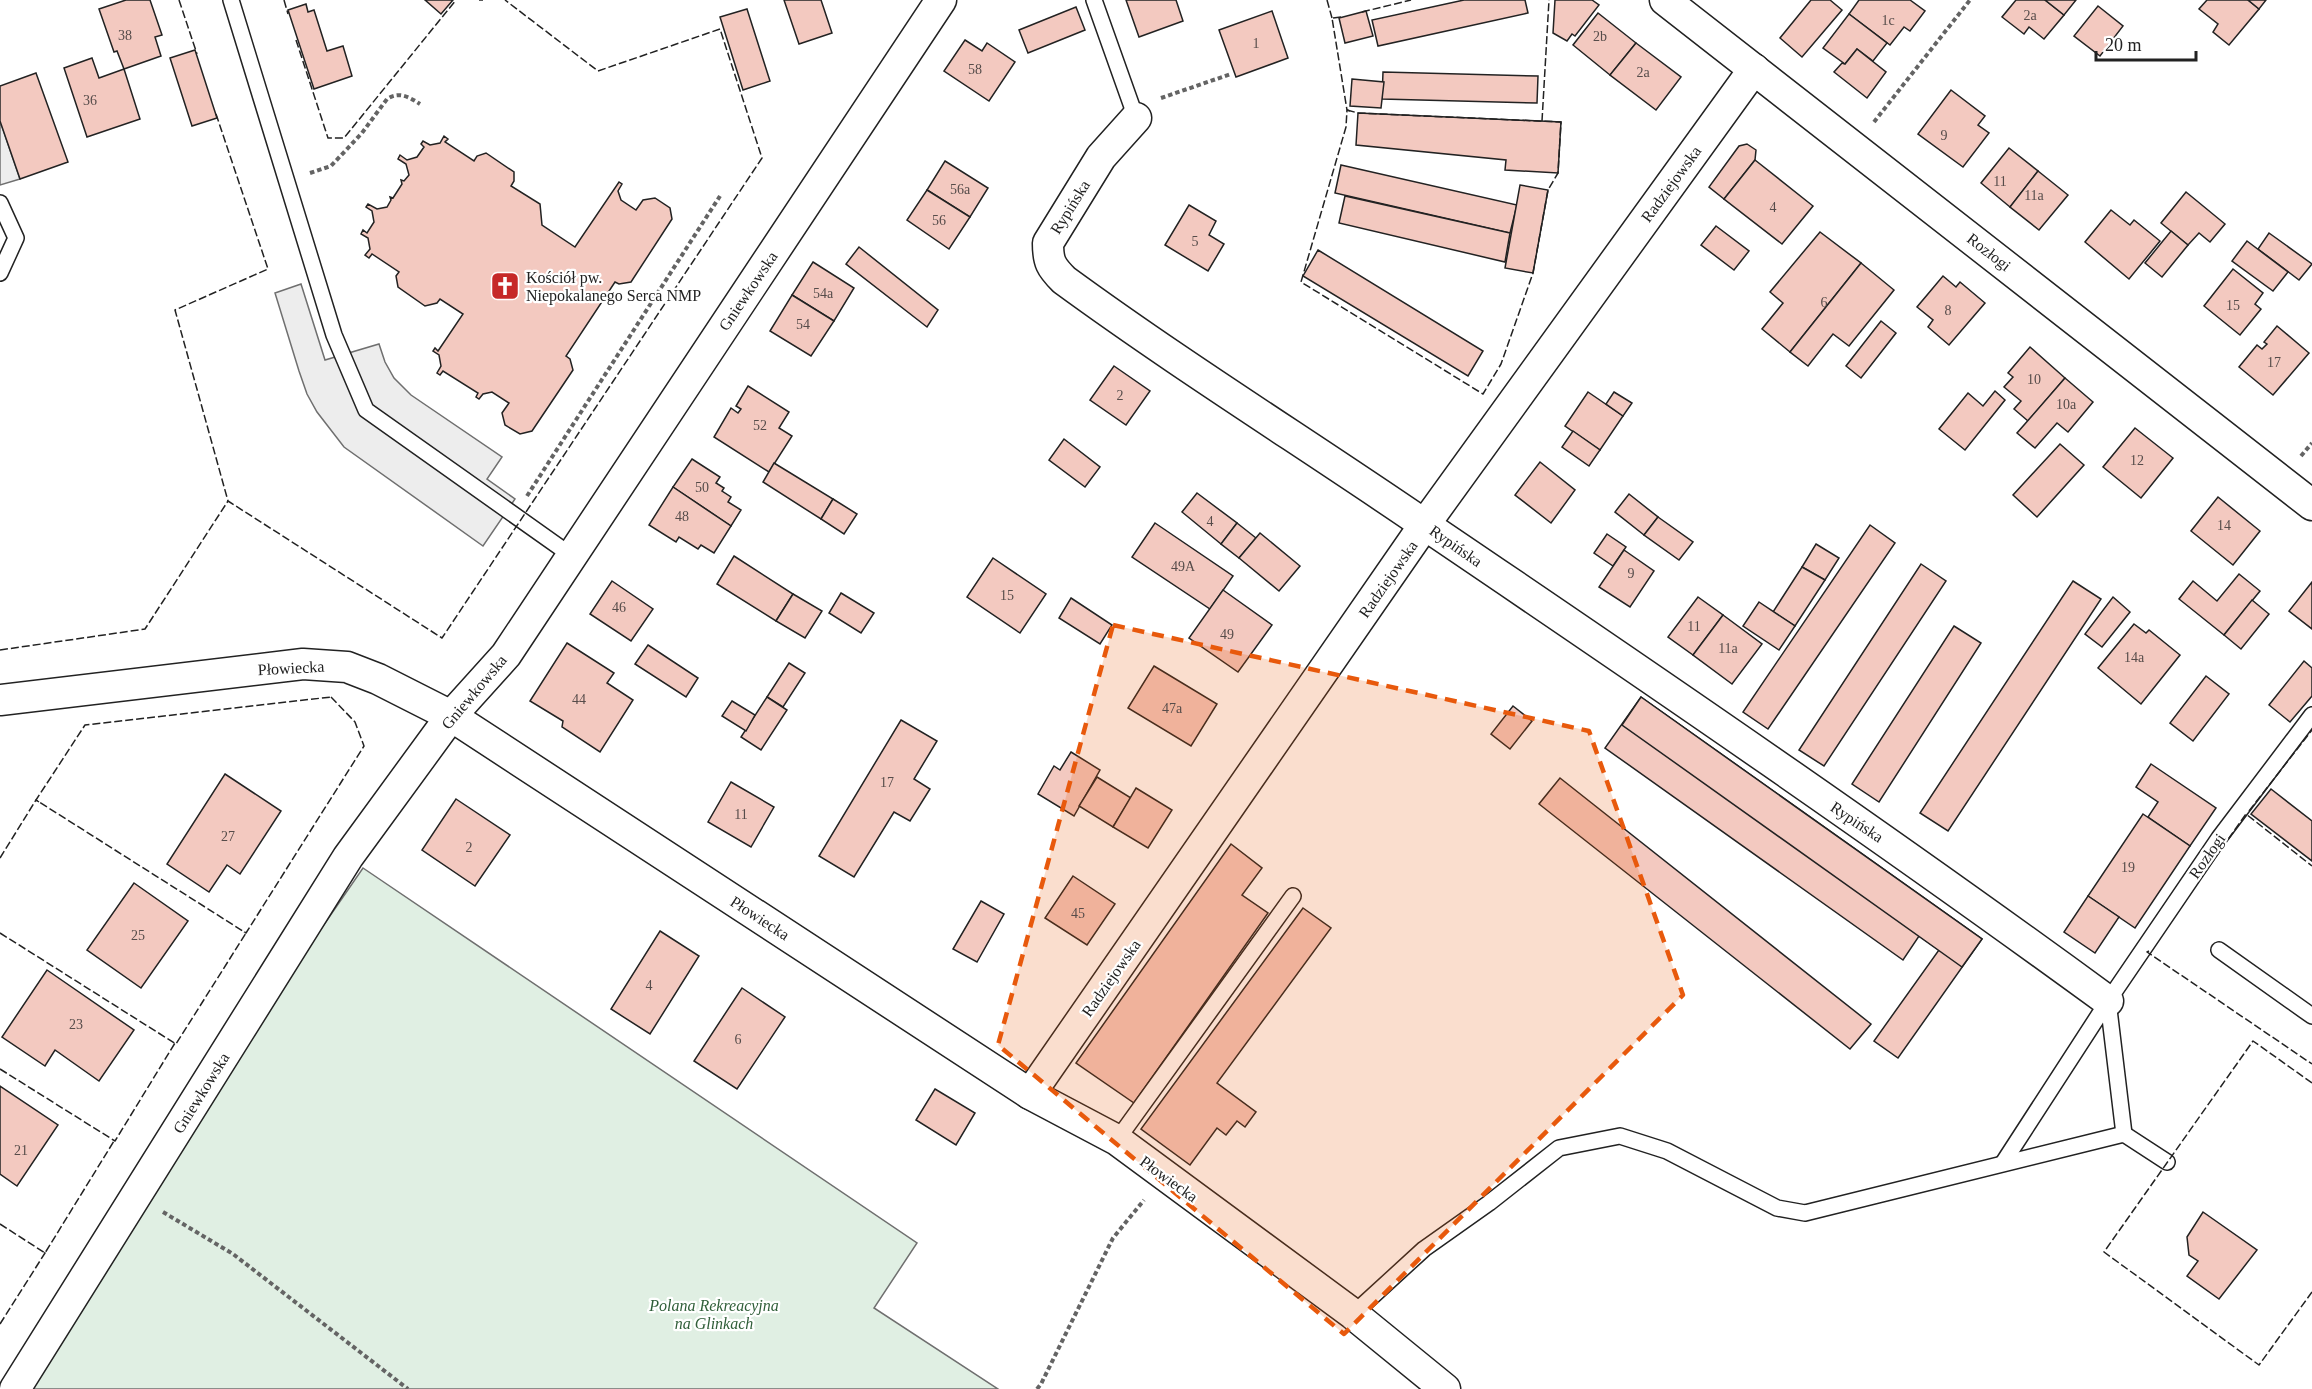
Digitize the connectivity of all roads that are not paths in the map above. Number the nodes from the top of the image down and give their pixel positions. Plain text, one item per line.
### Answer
1 (231, 0) edge
2 (941, 0) edge
3 (1094, 0) edge
4 (1665, 0) edge
5 (1754, 69) junction
6 (1136, 118) joint
7 (0, 204) edge
8 (0, 273) edge
9 (2312, 505) edge
10 (1425, 525) junction
11 (572, 556) junction
12 (0, 700) edge
13 (2312, 715) edge
14 (451, 716) junction
15 (1293, 896) dead end
16 (2219, 950) dead end
17 (2108, 1001) junction
18 (2312, 1016) edge
19 (1030, 1094) junction
20 (2124, 1134) junction
21 (1117, 1140) junction
22 (2167, 1162) dead end
23 (2003, 1163) junction
24 (1353, 1314) junction
25 (15, 1389) edge
26 (1445, 1389) edge

1 - 11 lane
2 - 11 street, Gniewkowska
3 - 6 lane
4 - 5 street, Rozłogi
5 - 9 street, Rozłogi
5 - 10 street, Radziejowska
6 - 10 street, Rypińska
7 - 8 lane
10 - 17 street, Rypińska
10 - 19 street, Radziejowska
11 - 14 street, Gniewkowska
12 - 14 street, Płowiecka
13 - 17 lane, Rozłogi
14 - 19 street, Płowiecka
14 - 25 street, Gniewkowska
15 - 21 lane
16 - 18 lane
17 - 20 lane
17 - 23 lane, Rozłogi
19 - 21 street, Płowiecka
20 - 22 lane
20 - 23 lane
21 - 24 street, Płowiecka
23 - 24 lane
24 - 26 street, Płowiecka

